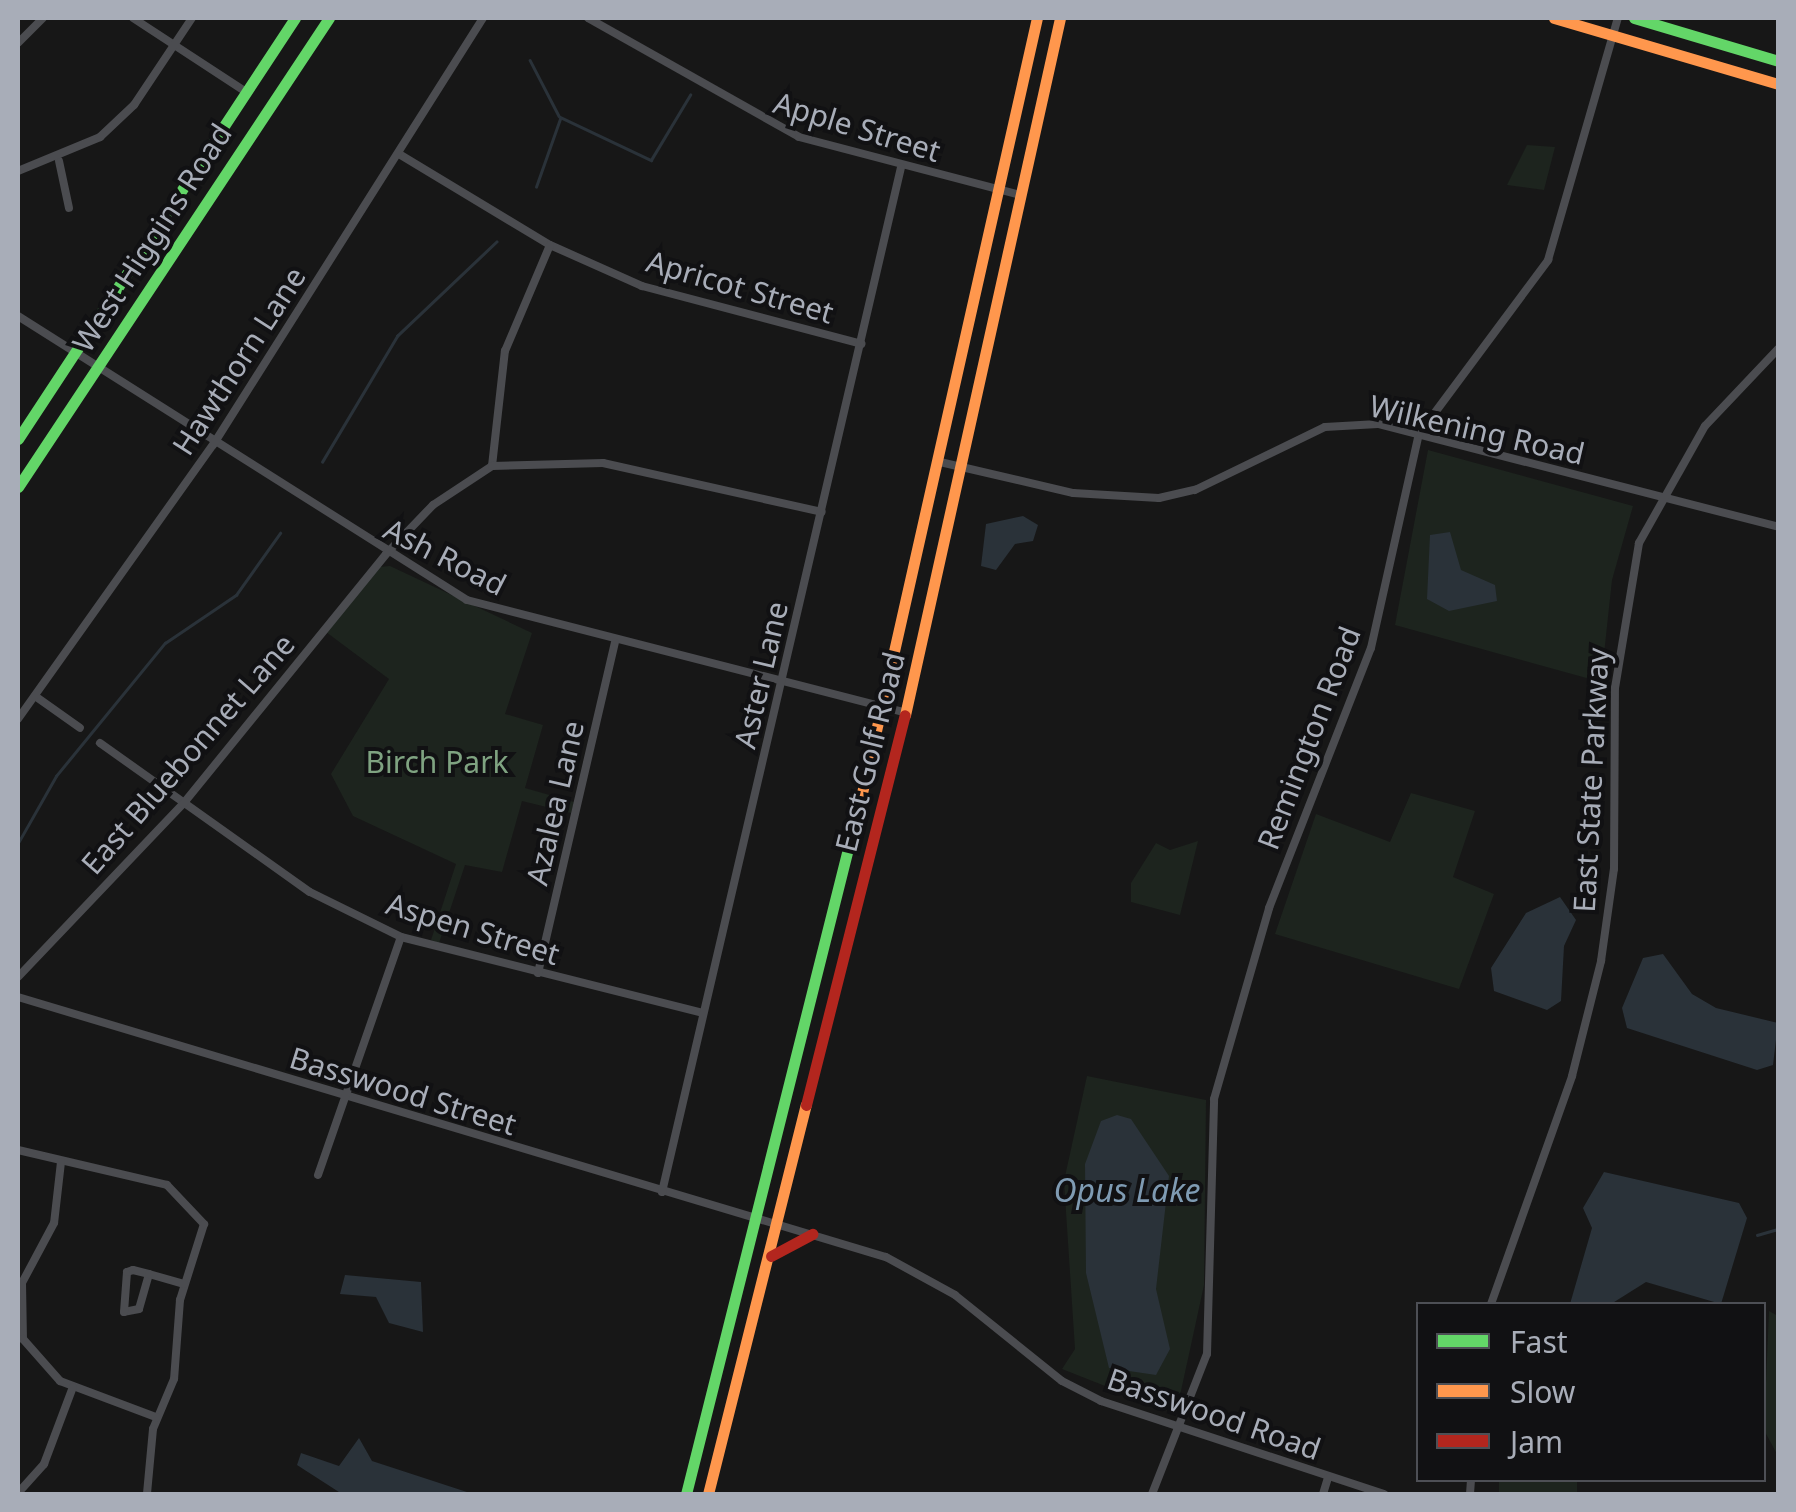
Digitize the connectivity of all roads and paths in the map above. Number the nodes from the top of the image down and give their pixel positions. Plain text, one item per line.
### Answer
1 (43, 18) edge
2 (133, 18) edge
3 (192, 18) edge
4 (295, 18) edge
5 (329, 18) edge
6 (482, 18) edge
7 (588, 18) edge
8 (1037, 18) edge
9 (1060, 18) edge
10 (1554, 18) edge
11 (1618, 18) edge
12 (1634, 18) edge
13 (1613, 35) junction
14 (18, 43) edge
15 (174, 45) junction
16 (1778, 61) edge
17 (1778, 84) edge
18 (246, 92) junction
19 (399, 154) junction
20 (59, 161) junction
21 (901, 167) junction
22 (18, 171) edge
23 (996, 190) junction
24 (1020, 195) junction
25 (69, 208) dead end
26 (550, 245) junction
27 (18, 316) edge
28 (861, 344) junction
29 (1778, 349) edge
30 (74, 352) junction
31 (96, 368) junction
32 (1420, 434) junction
33 (18, 438) edge
34 (212, 445) junction
35 (940, 462) junction
36 (492, 466) junction
37 (962, 466) junction
38 (18, 487) edge
39 (1661, 497) junction
40 (822, 512) junction
41 (1778, 527) edge
42 (386, 554) junction
43 (615, 643) junction
44 (783, 681) junction
45 (35, 696) junction
46 (884, 707) junction
47 (906, 712) junction
48 (18, 719) edge
49 (80, 728) dead end
50 (100, 743) dead end
51 (183, 804) junction
52 (401, 938) junction
53 (538, 973) junction
54 (18, 977) edge
55 (18, 997) edge
56 (703, 1013) junction
57 (342, 1096) junction
58 (18, 1150) edge
59 (61, 1162) junction
60 (318, 1175) dead end
61 (662, 1192) junction
62 (759, 1218) junction
63 (776, 1222) junction
64 (812, 1234) junction
65 (766, 1262) junction
66 (149, 1274) junction
67 (184, 1284) junction
68 (1492, 1302) edge
69 (18, 1306) edge
70 (20, 1340) edge
71 (73, 1387) junction
72 (156, 1417) junction
73 (1183, 1430) junction
74 (1328, 1478) junction
75 (18, 1493) edge
76 (147, 1494) edge
77 (686, 1494) edge
78 (708, 1494) edge
79 (1152, 1494) edge
80 (1322, 1494) edge
81 (1384, 1494) edge

1 - 14 street
2 - 15 street
3 - 15 street
4 - 18 main road, West Higgins Road
5 - 31 main road, West Higgins Road
6 - 19 street, Hawthorn Lane
7 - 21 street, Apple Street
8 - 23 main road, East Golf Road
9 - 24 main road, East Golf Road
10 - 13 main road
11 - 13 street, Remington Road
12 - 16 main road
13 - 17 main road
13 - 32 street, Remington Road
15 - 18 street
15 - 20 street
18 - 30 main road, West Higgins Road
19 - 26 street, Apricot Street
19 - 34 street, Hawthorn Lane
20 - 22 street
20 - 25 street
21 - 23 street, Apple Street
21 - 28 street, Aster Lane
23 - 24 street, Apple Street
23 - 35 main road, East Golf Road
24 - 37 main road, East Golf Road
26 - 28 street, Apricot Street
26 - 36 street
27 - 30 street, Ash Road
28 - 40 street, Aster Lane
29 - 39 street, East State Parkway
30 - 31 street, Ash Road
30 - 33 main road, West Higgins Road
31 - 34 street, Ash Road
31 - 38 main road, West Higgins Road
32 - 37 street, Wilkening Road
32 - 39 street, Wilkening Road
32 - 73 street, Remington Road
34 - 42 street, Ash Road
34 - 45 street, Hawthorn Lane
35 - 37 street, Wilkening Road
35 - 46 main road, East Golf Road
36 - 40 street
36 - 42 street, East Bluebonnet Lane
37 - 47 main road, East Golf Road
39 - 41 street, Wilkening Road
39 - 68 street, East State Parkway
40 - 44 street, Aster Lane
42 - 43 street, Ash Road
42 - 51 street, East Bluebonnet Lane
43 - 44 street, Ash Road
43 - 53 street, Azalea Lane
44 - 46 street, Ash Road
44 - 56 street, Aster Lane
45 - 48 street, Hawthorn Lane
45 - 49 street
46 - 47 street, Ash Road
46 - 62 main road, East Golf Road
47 - 63 main road, East Golf Road
50 - 51 street, Aspen Street
51 - 52 street, Aspen Street
51 - 54 street, East Bluebonnet Lane
52 - 53 street, Aspen Street
52 - 57 street
53 - 56 street, Aspen Street
55 - 57 street, Basswood Street
56 - 61 street, Aster Lane
57 - 60 street
57 - 61 street, Basswood Street
58 - 59 street
59 - 67 street
59 - 69 street
61 - 62 street, Basswood Street
62 - 63 street, Basswood Street
62 - 77 main road, East Golf Road
63 - 64 street, Basswood Road
63 - 65 main road, East Golf Road
64 - 65 main road
64 - 73 street, Basswood Road
65 - 78 main road, East Golf Road
66 - 66 street
66 - 67 street
67 - 72 street
69 - 70 street
70 - 71 street
71 - 72 street
71 - 75 street
72 - 76 street
73 - 74 street, Basswood Road
73 - 79 street, Remington Road
74 - 80 street
74 - 81 street, Basswood Road

